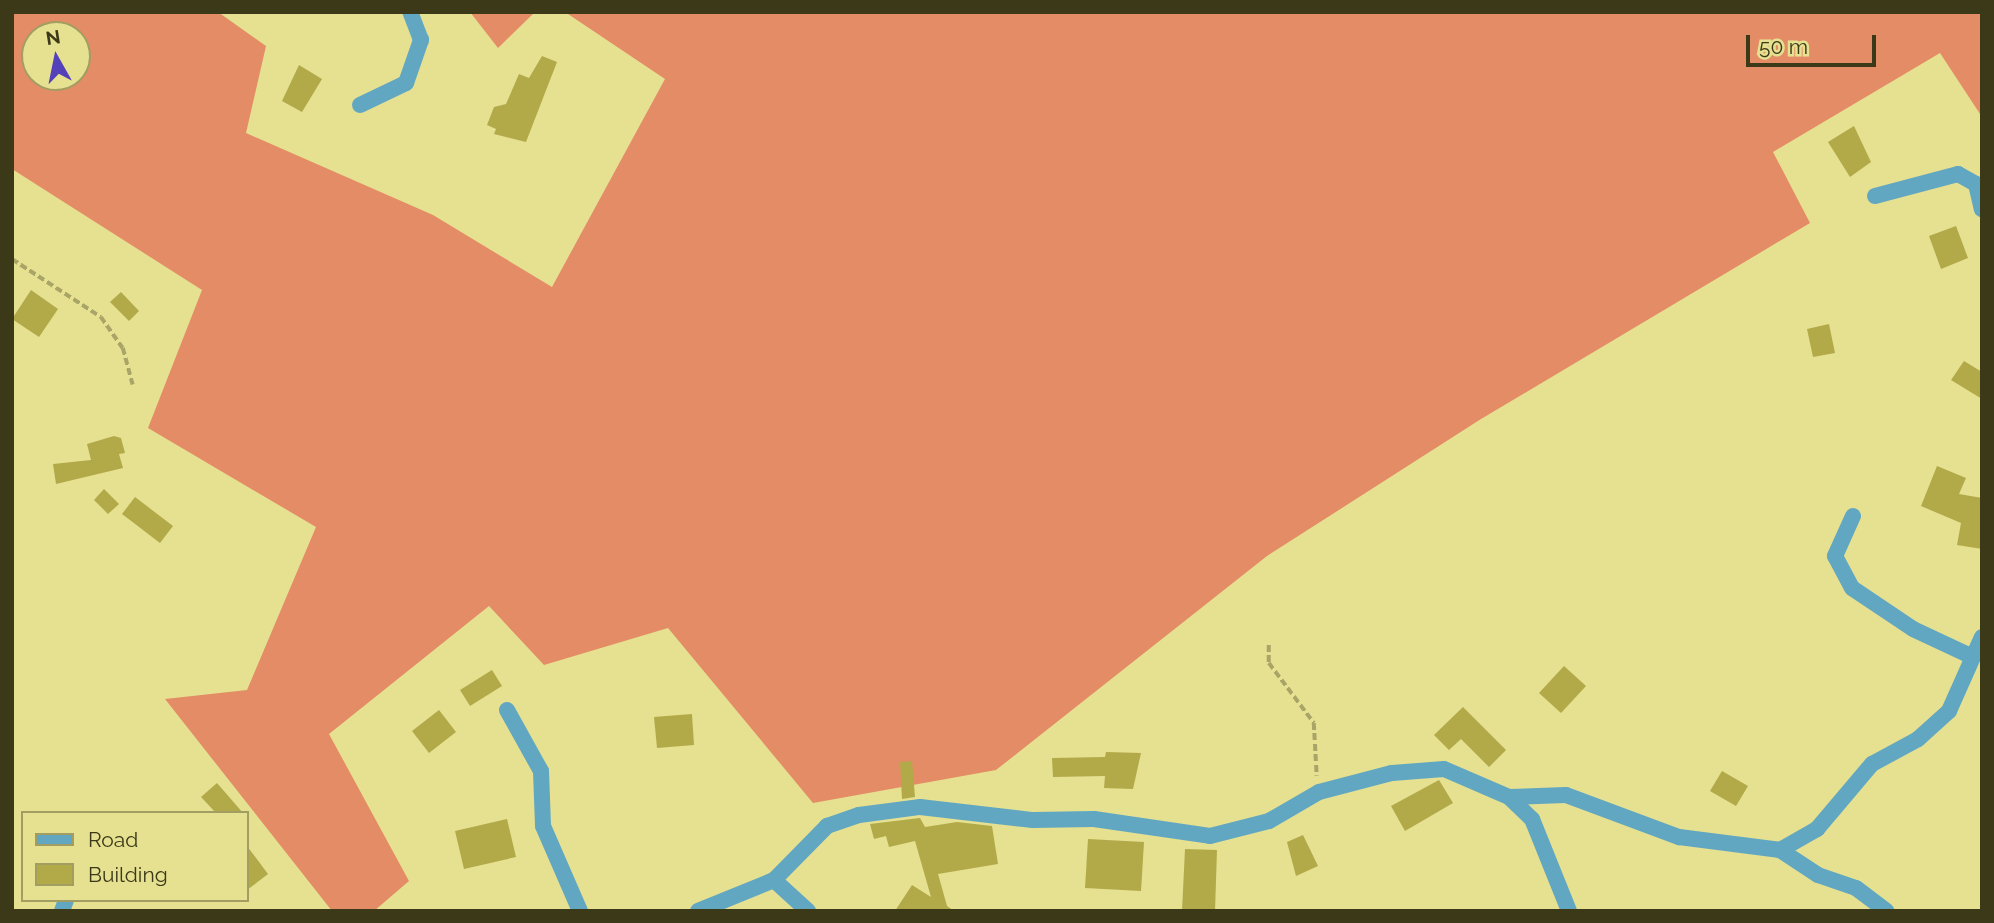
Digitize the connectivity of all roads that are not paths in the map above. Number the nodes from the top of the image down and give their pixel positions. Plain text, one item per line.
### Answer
1 (411, 12) edge
2 (360, 105) dead end
3 (1875, 195) dead end
4 (1982, 209) edge
5 (1853, 516) dead end
6 (1982, 637) edge
7 (1973, 657) junction
8 (507, 710) dead end
9 (1509, 797) junction
10 (1780, 850) junction
11 (774, 880) junction
12 (1563, 910) edge
13 (580, 911) edge
14 (698, 911) edge
15 (808, 911) edge
16 (1886, 911) edge

1 - 2 street
3 - 4 street
5 - 7 street
6 - 7 street
7 - 10 street
8 - 13 street
9 - 10 street
9 - 11 street
9 - 12 street
10 - 16 street
11 - 14 street
11 - 15 street

